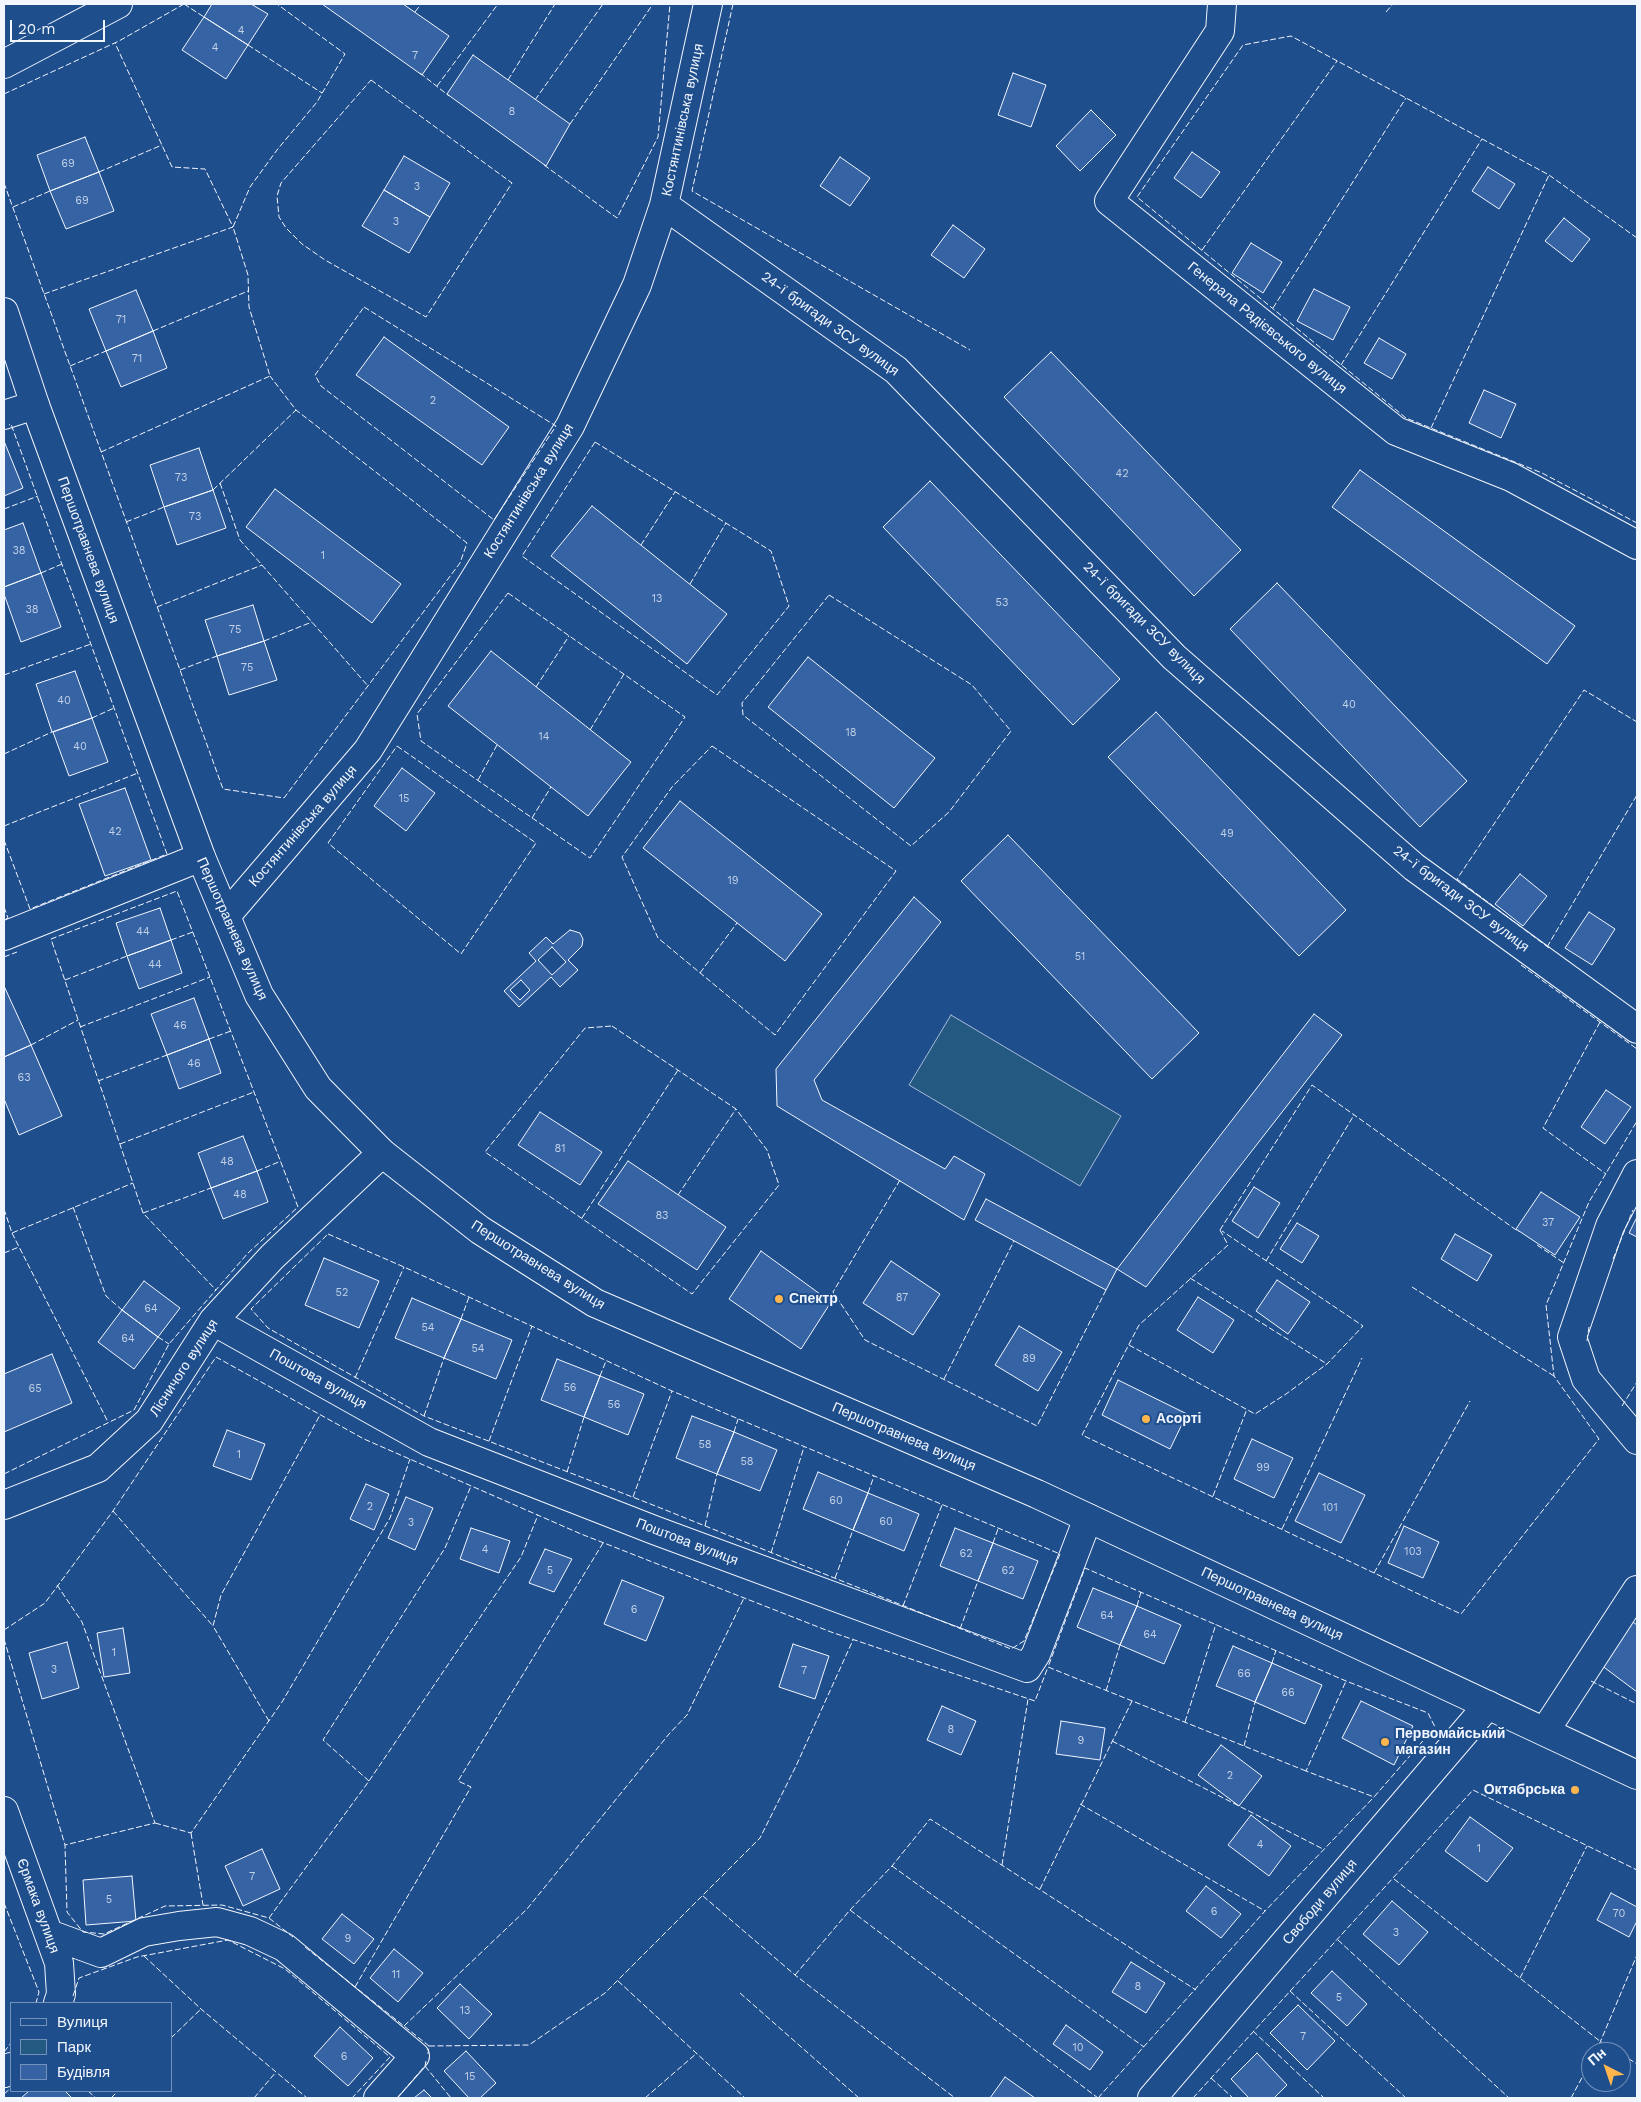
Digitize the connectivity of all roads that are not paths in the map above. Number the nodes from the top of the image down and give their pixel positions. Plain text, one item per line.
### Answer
1 (118, 4) edge
2 (708, 4) edge
3 (1222, 4) edge
4 (4, 64) edge
5 (664, 205) junction
6 (4, 312) edge
7 (35, 405) junction
8 (4, 415) edge
9 (1637, 545) edge
10 (201, 857) junction
11 (226, 916) junction
12 (4, 936) edge
13 (1637, 1029) edge
14 (382, 1153) junction
15 (1637, 1174) edge
16 (213, 1321) junction
17 (1637, 1440) edge
18 (4, 1505) edge
19 (1088, 1518) junction
20 (1637, 1590) edge
21 (1488, 1705) junction
22 (1545, 1730) junction
23 (1637, 1775) edge
24 (4, 1811) edge
25 (49, 1934) junction
26 (58, 2002) edge
27 (378, 2098) edge
28 (1152, 2098) edge

1 - 4 street
2 - 5 street, Костянтинівська вулиця
3 - 9 street, Генерала Радієвського вулиця
5 - 11 street, Костянтинівська вулиця
5 - 13 street, 24-ї бригади ЗСУ вулиця
6 - 7 street, Першотравнева вулиця
7 - 8 street
7 - 10 street, Першотравнева вулиця
10 - 11 street, Першотравнева вулиця
10 - 12 street
11 - 14 street, Першотравнева вулиця
14 - 16 street, Лісничого вулиця
14 - 19 street, Першотравнева вулиця
15 - 17 street
16 - 18 street, Лісничого вулиця
16 - 19 street, Поштова вулиця
19 - 21 street, Першотравнева вулиця
20 - 22 street
21 - 22 street, Першотравнева вулиця
21 - 28 street, Свободи вулиця
22 - 23 street, Першотравнева вулиця
24 - 25 street, Єрмака вулиця
25 - 26 street, Єрмака вулиця
25 - 27 street

